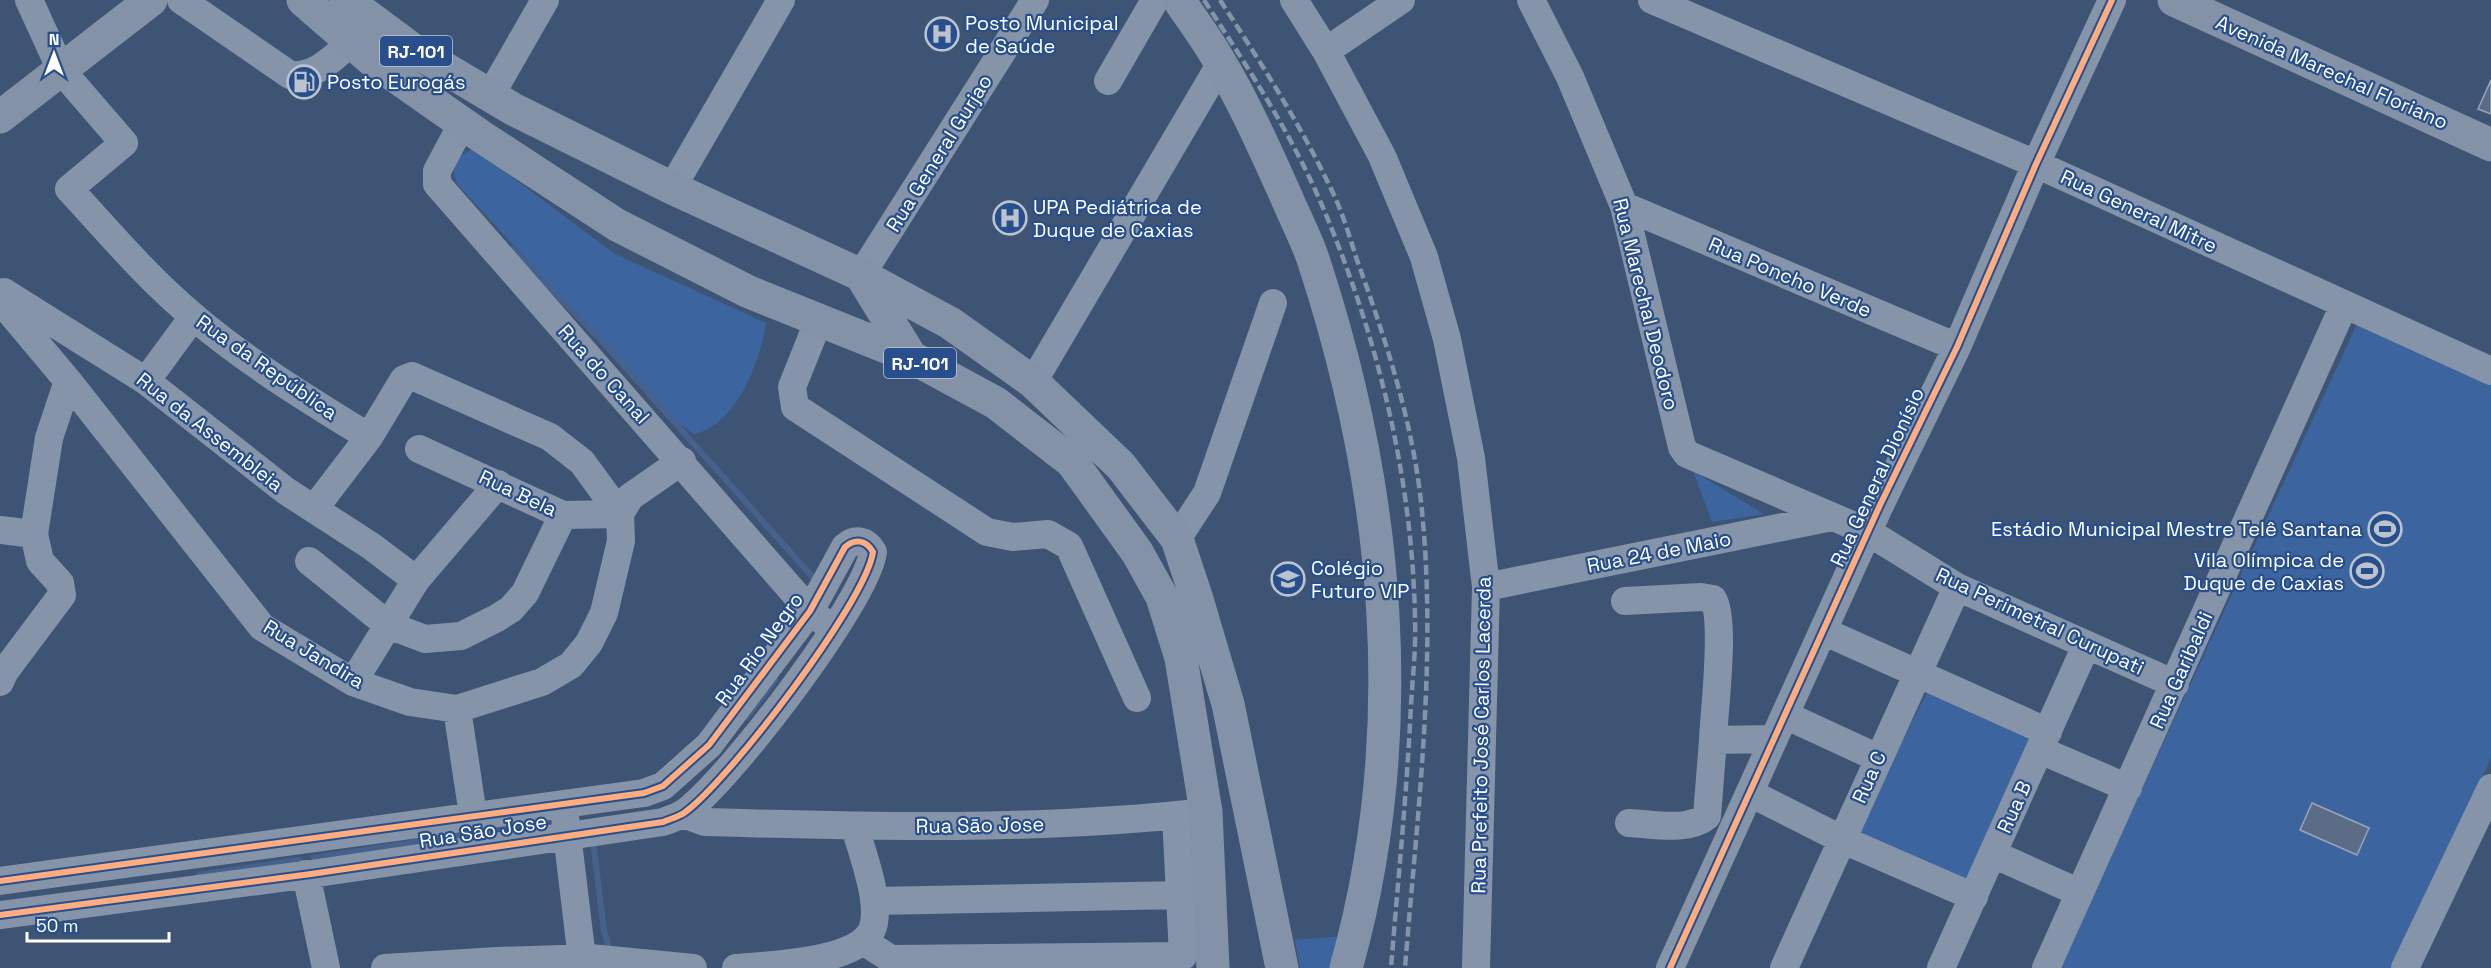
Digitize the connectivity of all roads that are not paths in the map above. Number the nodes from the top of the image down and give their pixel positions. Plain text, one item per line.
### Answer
1 (29, 0) edge
2 (151, 0) edge
3 (181, 0) edge
4 (303, 0) edge
5 (346, 0) edge
6 (545, 0) edge
7 (781, 0) edge
8 (1035, 0) edge
9 (1155, 0) edge
10 (1179, 0) edge
11 (1294, 0) edge
12 (1401, 0) edge
13 (1531, 0) edge
14 (1652, 0) edge
15 (2112, 0) edge
16 (2174, 0) edge
17 (352, 42) junction
18 (1326, 51) junction
19 (1221, 63) junction
20 (61, 70) junction
21 (1108, 81) dead end
22 (490, 96) junction
23 (0, 117) edge
24 (462, 124) junction
25 (2491, 144) edge
26 (2036, 164) junction
27 (672, 188) junction
28 (1624, 206) junction
29 (861, 275) junction
30 (0, 289) edge
31 (0, 300) edge
32 (1273, 303) dead end
33 (2344, 305) junction
34 (193, 317) junction
35 (818, 321) junction
36 (1957, 347) junction
37 (911, 357) junction
38 (2491, 371) edge
39 (68, 381) junction
40 (146, 381) junction
41 (1033, 382) junction
42 (369, 437) junction
43 (1682, 447) joint
44 (419, 449) dead end
45 (682, 462) junction
46 (498, 484) junction
47 (314, 509) junction
48 (621, 514) junction
49 (564, 515) junction
50 (1832, 517) junction
51 (0, 530) edge
52 (1868, 532) junction
53 (34, 534) junction
54 (1177, 539) junction
55 (873, 552) joint
56 (309, 561) dead end
57 (416, 580) junction
58 (1486, 587) junction
59 (1958, 587) junction
60 (1624, 601) dead end
61 (822, 610) junction
62 (388, 625) junction
63 (1823, 631) junction
64 (2086, 646) junction
65 (1916, 672) junction
66 (0, 682) edge
67 (353, 682) junction
68 (2175, 684) junction
69 (1137, 698) dead end
70 (457, 709) junction
71 (1780, 727) junction
72 (1713, 740) junction
73 (2044, 741) junction
74 (1878, 758) junction
75 (663, 786) joint
76 (2128, 788) junction
77 (1750, 793) junction
78 (2488, 805) edge
79 (612, 814) junction
80 (683, 814) junction
81 (1191, 814) junction
82 (567, 821) junction
83 (1629, 823) dead end
84 (855, 826) junction
85 (476, 833) junction
86 (1841, 839) junction
87 (1993, 854) junction
88 (306, 874) junction
89 (0, 881) edge
90 (2080, 893) junction
91 (1181, 895) junction
92 (1974, 897) junction
93 (874, 901) junction
94 (0, 915) edge
95 (863, 941) junction
96 (586, 959) junction
97 (551, 964) edge
98 (1281, 965) edge
99 (326, 968) edge
100 (386, 968) edge
101 (693, 968) edge
102 (736, 968) edge
103 (1213, 968) edge
104 (1346, 968) edge
105 (1476, 968) edge
106 (1670, 968) edge
107 (1784, 968) edge
108 (1941, 968) edge
109 (2046, 968) edge
110 (2404, 968) edge

1 - 20 street
2 - 20 main road
3 - 17 street
4 - 17 main road, RJ-101
5 - 22 main road, RJ-101
6 - 22 street
7 - 27 street
8 - 29 street, Rua General Gurjao
9 - 21 street
10 - 19 main road
11 - 18 street, Rua Prefeito José Carlos Lacerda
12 - 18 street
13 - 28 street, Rua Marechal Deodoro
14 - 26 street, Rua General Mitre
15 - 26 street, Rua General Dionísio
16 - 25 main road, Avenida Marechal Floriano
17 - 24 main road, RJ-101
18 - 58 street, Rua Prefeito José Carlos Lacerda
19 - 41 street
19 - 104 main road
20 - 23 main road
20 - 34 street, Rua da República
22 - 27 main road, RJ-101
24 - 35 main road, RJ-101
24 - 45 street, Rua do Canal
26 - 33 street, Rua General Mitre
26 - 36 street, Rua General Dionísio
27 - 29 main road, RJ-101
28 - 36 street, Rua Poncho Verde
28 - 43 street, Rua Marechal Deodoro
29 - 37 main road
29 - 41 main road, RJ-101
30 - 40 street, Rua da Assembleia
31 - 39 street, Rua Jandira
32 - 54 street
33 - 38 street, Rua General Mitre
33 - 68 street, Rua Garibaldi
34 - 40 street
34 - 42 street, Rua da República
35 - 37 main road, RJ-101
35 - 69 street
36 - 52 street, Rua General Dionísio
37 - 81 main road, RJ-101
39 - 53 street
39 - 67 street, Rua Jandira
40 - 47 street, Rua da Assembleia
41 - 54 main road, RJ-101
42 - 47 street
42 - 48 street
43 - 50 street, Rua Perimetral Curupati
44 - 46 street, Rua Bela
45 - 48 street
45 - 61 street, Rua do Canal
46 - 49 street, Rua Bela
46 - 57 street
47 - 57 street, Rua da Assembleia
48 - 49 street, Rua Bela
48 - 70 street, Rua Jandira
49 - 62 street
50 - 52 street, Rua Perimetral Curupati
50 - 58 street, Rua 24 de Maio
51 - 53 street
52 - 59 street, Rua Perimetral Curupati
52 - 63 street, Rua General Dionísio
53 - 66 street
54 - 98 main road, RJ-101
55 - 61 street, Rua Sāo Jose
55 - 61 street, Rua Rio Negro
56 - 62 street
57 - 62 street
58 - 105 street, Rua Prefeito José Carlos Lacerda
59 - 64 street, Rua Perimetral Curupati
59 - 65 street, Rua C
60 - 72 street
61 - 75 street, Rua Rio Negro
61 - 80 street, Rua Sāo Jose
62 - 67 street
63 - 65 street
63 - 71 street, Rua General Dionísio
64 - 68 street, Rua Perimetral Curupati
64 - 73 street, Rua B
65 - 73 street
65 - 74 street, Rua C
67 - 70 street, Rua Jandira
68 - 76 street, Rua Garibaldi
70 - 85 street
71 - 72 street
71 - 74 street
71 - 77 street, Rua General Dionísio
72 - 83 street
73 - 76 street
73 - 87 street, Rua B
74 - 86 street, Rua C
75 - 79 street, Rua Sāo Jose
76 - 90 street, Rua Garibaldi
77 - 86 street
77 - 106 street, Rua General Dionísio
78 - 110 street
79 - 80 street, Rua Sāo Jose
79 - 82 street, Rua Sāo Jose
80 - 84 street, Rua Sāo Jose
81 - 84 street, Rua Sāo Jose
81 - 91 street
81 - 103 main road, RJ-101
82 - 85 street, Rua Sāo Jose
82 - 96 street
84 - 93 street
85 - 88 street, Rua Sāo Jose
85 - 89 street, Rua Sāo Jose
86 - 92 street
86 - 107 street, Rua C
87 - 90 street
87 - 92 street, Rua B
88 - 94 street, Rua Sāo Jose
88 - 99 street
90 - 109 street, Rua Garibaldi
91 - 93 street
91 - 95 street
92 - 108 street, Rua B
93 - 95 street
95 - 102 street
96 - 97 street
96 - 101 street
97 - 100 street

